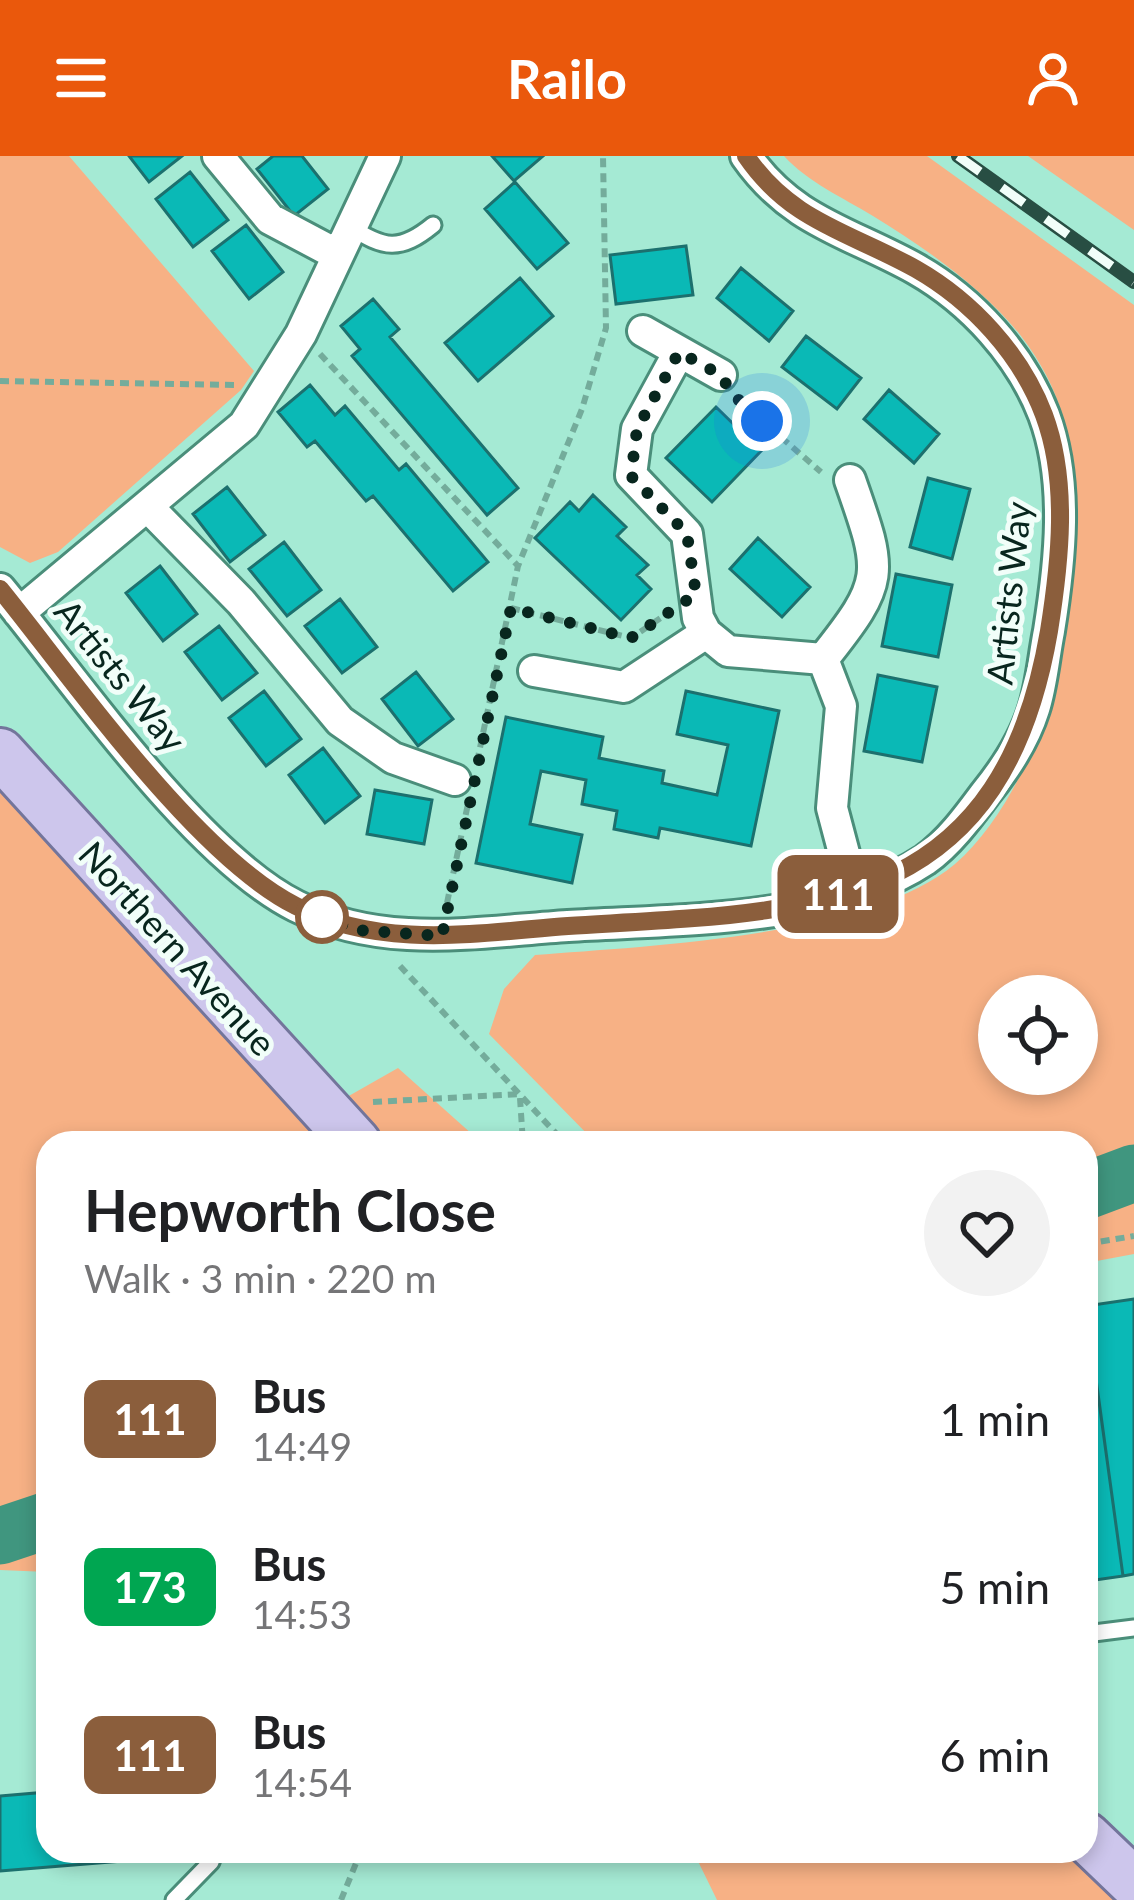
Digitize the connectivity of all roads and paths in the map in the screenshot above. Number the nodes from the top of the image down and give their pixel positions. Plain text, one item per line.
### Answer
1 (218, 156) edge
2 (385, 156) edge
3 (603, 156) edge
4 (746, 156) edge
5 (433, 225) dead end
6 (343, 240) junction
7 (643, 331) dead end
8 (301, 334) junction
9 (679, 352) junction
10 (721, 375) joint
11 (0, 381) edge
12 (270, 386) junction
13 (850, 480) joint
14 (148, 507) junction
15 (518, 566) junction
16 (696, 594) junction
17 (10, 601) edge
18 (511, 608) junction
19 (706, 633) junction
20 (823, 659) junction
21 (534, 671) dead end
22 (0, 753) edge
23 (466, 788) junction
24 (854, 890) junction
25 (357, 930) junction
26 (442, 936) junction
27 (520, 1094) junction
28 (356, 1123) edge
29 (522, 1131) edge
30 (554, 1131) edge
31 (1134, 1236) edge
32 (1098, 1242) edge
33 (1134, 1628) edge
34 (1098, 1632) edge
35 (1098, 1830) edge
36 (1098, 1848) edge
37 (1134, 1856) edge
38 (210, 1863) edge
39 (356, 1863) edge
40 (1134, 1882) edge
41 (174, 1900) edge
42 (340, 1900) edge

1 - 6 street
2 - 6 street
3 - 15 path
4 - 24 street, Artists Way
5 - 6 lane
6 - 8 street
7 - 9 street
8 - 12 street
8 - 15 path
9 - 10 street
9 - 16 street
10 - 13 path
11 - 12 path
12 - 14 street
13 - 20 street
14 - 17 street
14 - 23 street
15 - 18 path
16 - 18 path
16 - 19 street
17 - 25 street, Artists Way
18 - 23 path
19 - 20 street
19 - 21 street
20 - 24 street
22 - 28 main road, Northern Avenue
23 - 26 path
24 - 26 street, Artists Way
25 - 26 street, Artists Way
25 - 27 path
27 - 28 path
27 - 29 path
27 - 30 path
31 - 32 path
33 - 34 lane
35 - 37 main road
36 - 40 main road
38 - 41 lane
39 - 42 path

